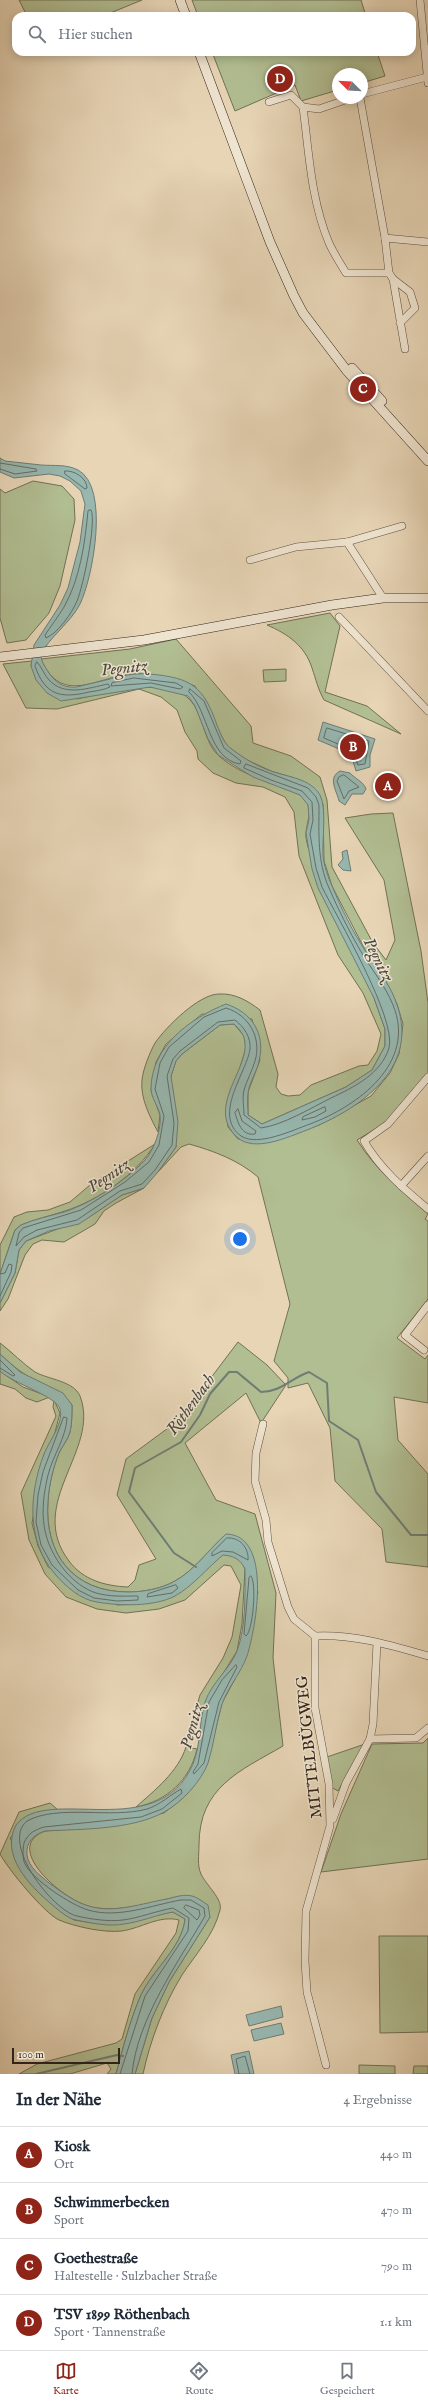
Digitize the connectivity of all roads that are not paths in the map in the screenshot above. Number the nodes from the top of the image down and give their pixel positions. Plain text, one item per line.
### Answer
1 (180, 0) edge
2 (420, 0) edge
3 (184, 12) edge
4 (425, 15) edge
5 (201, 56) edge
6 (428, 80) edge
7 (368, 93) edge
8 (269, 102) dead end
9 (334, 104) edge
10 (361, 104) edge
11 (303, 107) junction
12 (385, 238) junction
13 (428, 242) edge
14 (391, 276) junction
15 (400, 323) junction
16 (405, 349) dead end
17 (428, 461) edge
18 (402, 526) dead end
19 (346, 542) junction
20 (250, 560) dead end
21 (383, 598) junction
22 (428, 598) edge
23 (339, 617) dead end
24 (2, 657) edge
25 (428, 711) edge
26 (428, 1077) edge
27 (428, 1156) edge
28 (401, 1186) junction
29 (428, 1209) edge
30 (428, 1305) edge
31 (424, 1350) dead end
32 (263, 1424) dead end
33 (315, 1636) junction
34 (377, 1642) junction
35 (428, 1656) edge
36 (428, 1728) edge
37 (370, 1739) junction
38 (330, 1826) junction
39 (326, 2065) dead end

1 - 3 main road
2 - 4 street
4 - 6 street
5 - 17 main road
6 - 7 street
8 - 11 street
9 - 11 street
10 - 12 street
11 - 14 street
12 - 13 street
12 - 14 street
14 - 15 street
14 - 15 street
15 - 16 street
18 - 19 street
19 - 20 street
19 - 21 street
21 - 22 main road
21 - 24 main road
23 - 25 street
26 - 28 street
27 - 28 street
28 - 29 street
30 - 31 street
32 - 33 street
33 - 34 street
33 - 38 street, MITTELBÜGWEG
34 - 35 street
34 - 37 street
36 - 37 street
37 - 38 street
38 - 39 street, MITTELBÜGWEG

